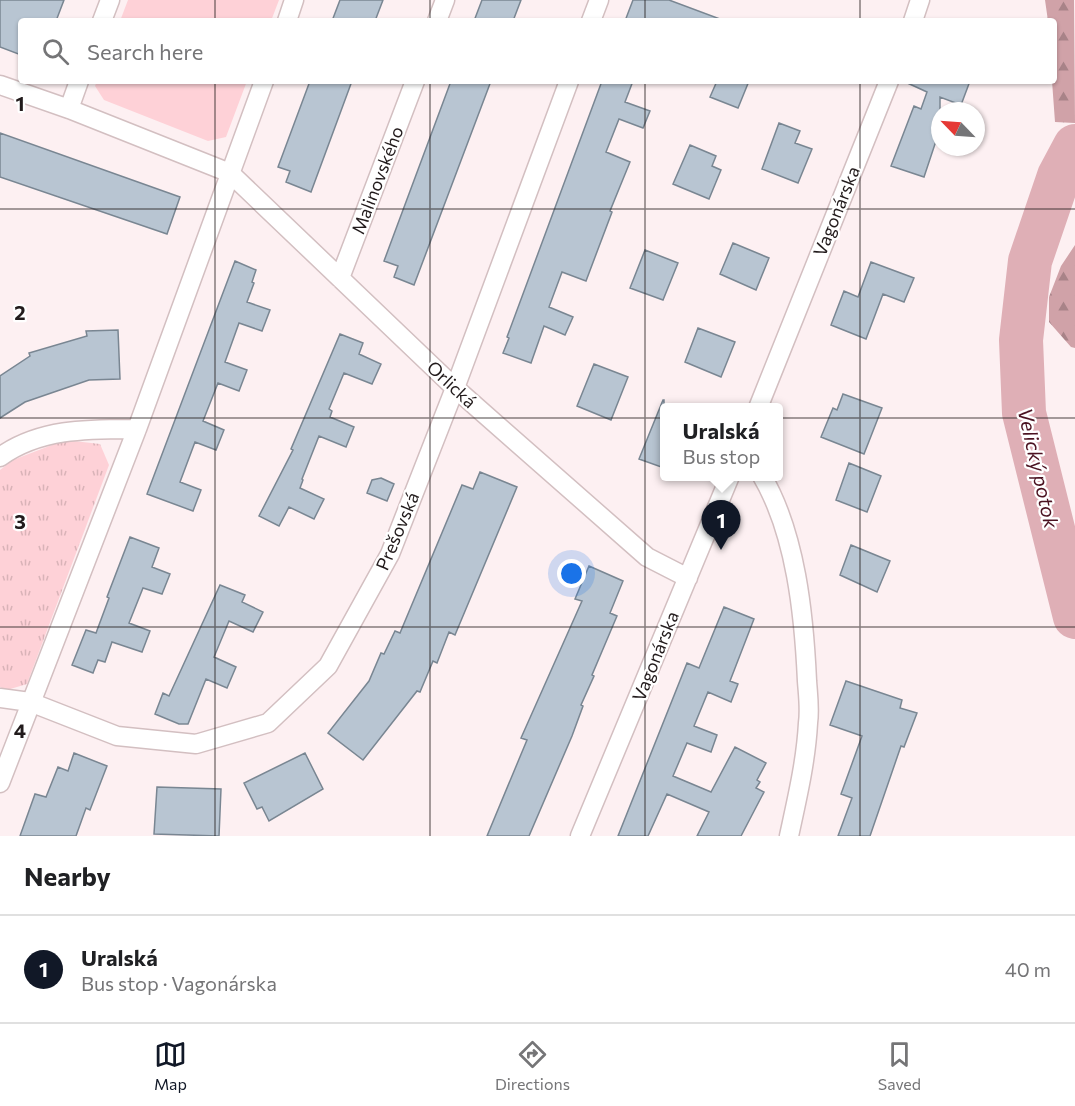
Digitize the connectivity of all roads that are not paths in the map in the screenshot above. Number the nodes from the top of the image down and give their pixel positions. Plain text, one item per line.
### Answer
1 (110, 0) edge
2 (294, 0) edge
3 (445, 0) edge
4 (599, 0) edge
5 (920, 0) edge
6 (103, 18) edge
7 (287, 18) edge
8 (438, 18) edge
9 (592, 18) edge
10 (914, 18) edge
11 (78, 84) edge
12 (263, 84) edge
13 (414, 84) edge
14 (567, 84) edge
15 (888, 84) edge
16 (0, 85) edge
17 (69, 109) junction
18 (230, 174) junction
19 (340, 278) junction
20 (455, 388) junction
21 (760, 403) edge
22 (137, 429) junction
23 (0, 457) edge
24 (728, 481) edge
25 (764, 481) edge
26 (688, 578) junction
27 (0, 698) edge
28 (30, 702) junction
29 (0, 783) edge
30 (580, 836) edge
31 (789, 836) edge

1 - 6 street
2 - 7 street
3 - 8 street
4 - 9 street
5 - 10 street
11 - 17 street
12 - 18 street
13 - 19 street, Malinovského
14 - 20 street, Prešovská
15 - 21 street, Vagonárska
16 - 17 street
17 - 18 street
18 - 19 street, Orlická
18 - 22 street
19 - 20 street, Orlická
20 - 26 street, Orlická
20 - 28 street, Prešovská
22 - 23 street
22 - 28 street
24 - 26 street, Vagonárska
25 - 31 street
26 - 30 street, Vagonárska
27 - 28 street, Prešovská
28 - 29 street

